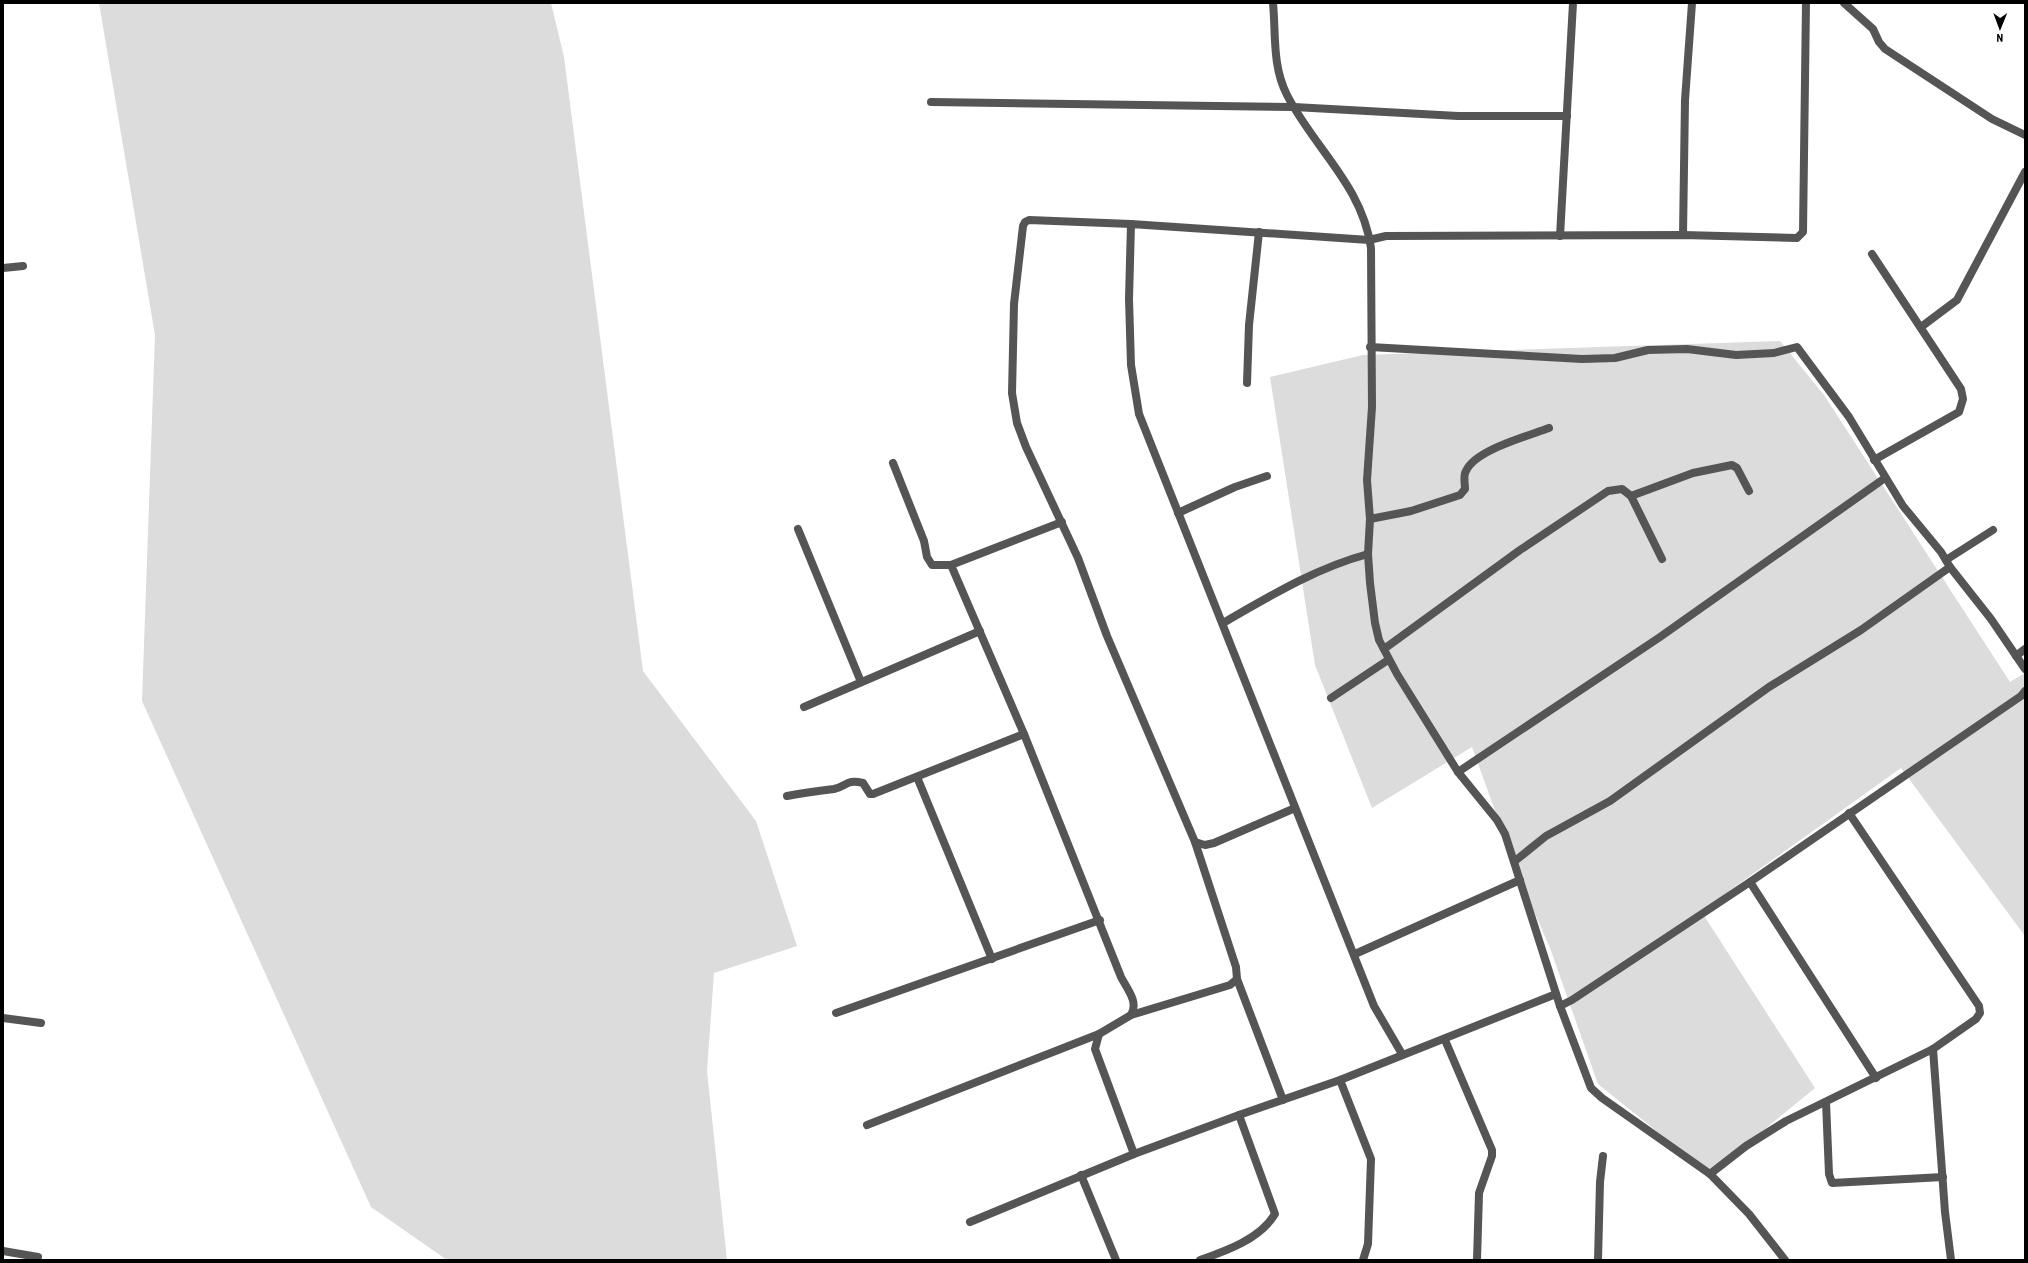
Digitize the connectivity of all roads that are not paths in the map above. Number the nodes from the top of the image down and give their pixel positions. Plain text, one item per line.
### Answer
1 (1273, 3) edge
2 (1573, 3) edge
3 (1692, 3) edge
4 (1806, 3) edge
5 (1844, 3) edge
6 (931, 102) dead end
7 (1294, 107) junction
8 (1567, 116) junction
9 (2025, 135) edge
10 (2025, 172) edge
11 (1131, 224) junction
12 (1259, 232) junction
13 (1683, 235) junction
14 (1560, 236) junction
15 (1369, 240) junction
16 (1872, 254) dead end
17 (23, 266) dead end
18 (3, 268) edge
19 (1920, 327) junction
20 (1370, 347) junction
21 (1247, 383) dead end
22 (1550, 428) dead end
23 (1874, 460) junction
24 (893, 463) dead end
25 (1267, 476) dead end
26 (1885, 478) junction
27 (1749, 491) dead end
28 (1631, 496) junction
29 (1178, 513) junction
30 (1370, 519) junction
31 (1062, 522) junction
32 (798, 529) dead end
33 (1992, 530) dead end
34 (1368, 554) junction
35 (1662, 559) dead end
36 (951, 564) junction
37 (1948, 564) junction
38 (1223, 623) junction
39 (980, 632) junction
40 (1384, 649) junction
41 (2025, 649) edge
42 (2016, 656) junction
43 (1388, 660) junction
44 (2025, 669) edge
45 (861, 682) junction
46 (2025, 691) edge
47 (1331, 698) dead end
48 (804, 706) dead end
49 (1024, 734) junction
50 (1458, 772) junction
51 (917, 777) junction
52 (787, 796) dead end
53 (1295, 808) junction
54 (1849, 813) junction
55 (1195, 842) junction
56 (1515, 861) junction
57 (1520, 880) junction
58 (1750, 882) junction
59 (1100, 920) junction
60 (1354, 954) junction
61 (992, 959) junction
62 (1237, 979) junction
63 (1556, 994) junction
64 (1560, 1006) junction
65 (836, 1013) dead end
66 (1131, 1015) junction
67 (3, 1018) edge
68 (41, 1023) dead end
69 (1099, 1034) junction
70 (1445, 1040) junction
71 (1932, 1049) junction
72 (1402, 1054) junction
73 (1876, 1078) junction
74 (1340, 1080) junction
75 (1283, 1100) junction
76 (1826, 1102) junction
77 (1239, 1116) junction
78 (867, 1125) dead end
79 (1134, 1154) junction
80 (1603, 1156) dead end
81 (1710, 1174) junction
82 (1081, 1175) junction
83 (1943, 1178) junction
84 (970, 1222) dead end
85 (3, 1251) edge
86 (37, 1260) edge
87 (1116, 1260) edge
88 (1200, 1260) edge
89 (1363, 1260) edge
90 (1477, 1260) edge
91 (1598, 1260) edge
92 (1785, 1260) edge
93 (1951, 1260) edge

1 - 7 street
2 - 8 street
3 - 13 street
4 - 13 street
5 - 9 street
6 - 7 street
7 - 8 street
7 - 15 street
8 - 14 street
10 - 19 street
11 - 12 street
11 - 29 street
11 - 31 street
12 - 15 street
12 - 21 street
13 - 14 street
14 - 15 street
15 - 20 street
16 - 19 street
17 - 18 street
19 - 23 street
20 - 23 street
20 - 30 street
22 - 30 street
23 - 26 street
24 - 36 street
25 - 29 street
26 - 37 street
26 - 50 street
27 - 28 street
28 - 35 street
28 - 40 street
29 - 38 street
30 - 34 street
31 - 36 street
31 - 55 street
32 - 45 street
33 - 37 street
34 - 38 street
34 - 40 street
36 - 39 street
37 - 42 street
37 - 56 street
38 - 53 street
39 - 45 street
39 - 49 street
40 - 43 street
41 - 42 street
42 - 44 street
43 - 47 street
43 - 50 street
45 - 48 street
46 - 54 street
49 - 51 street
49 - 59 street
50 - 56 street
51 - 52 street
51 - 61 street
53 - 55 street
53 - 60 street
54 - 58 street
54 - 71 street
55 - 62 street
56 - 57 street
57 - 60 street
57 - 63 street
58 - 64 street
58 - 73 street
59 - 61 street
59 - 66 street
60 - 72 street
61 - 65 street
62 - 66 street
62 - 75 street
63 - 64 street
63 - 70 street
64 - 81 street
66 - 69 street
67 - 68 street
69 - 78 street
69 - 79 street
70 - 72 street
70 - 90 street
71 - 73 street
71 - 83 street
72 - 74 street
73 - 76 street
74 - 75 street
74 - 89 street
75 - 77 street
76 - 81 street
76 - 83 street
77 - 79 street
77 - 88 street
79 - 82 street
80 - 91 street
81 - 92 street
82 - 84 street
82 - 87 street
83 - 93 street
85 - 86 street

